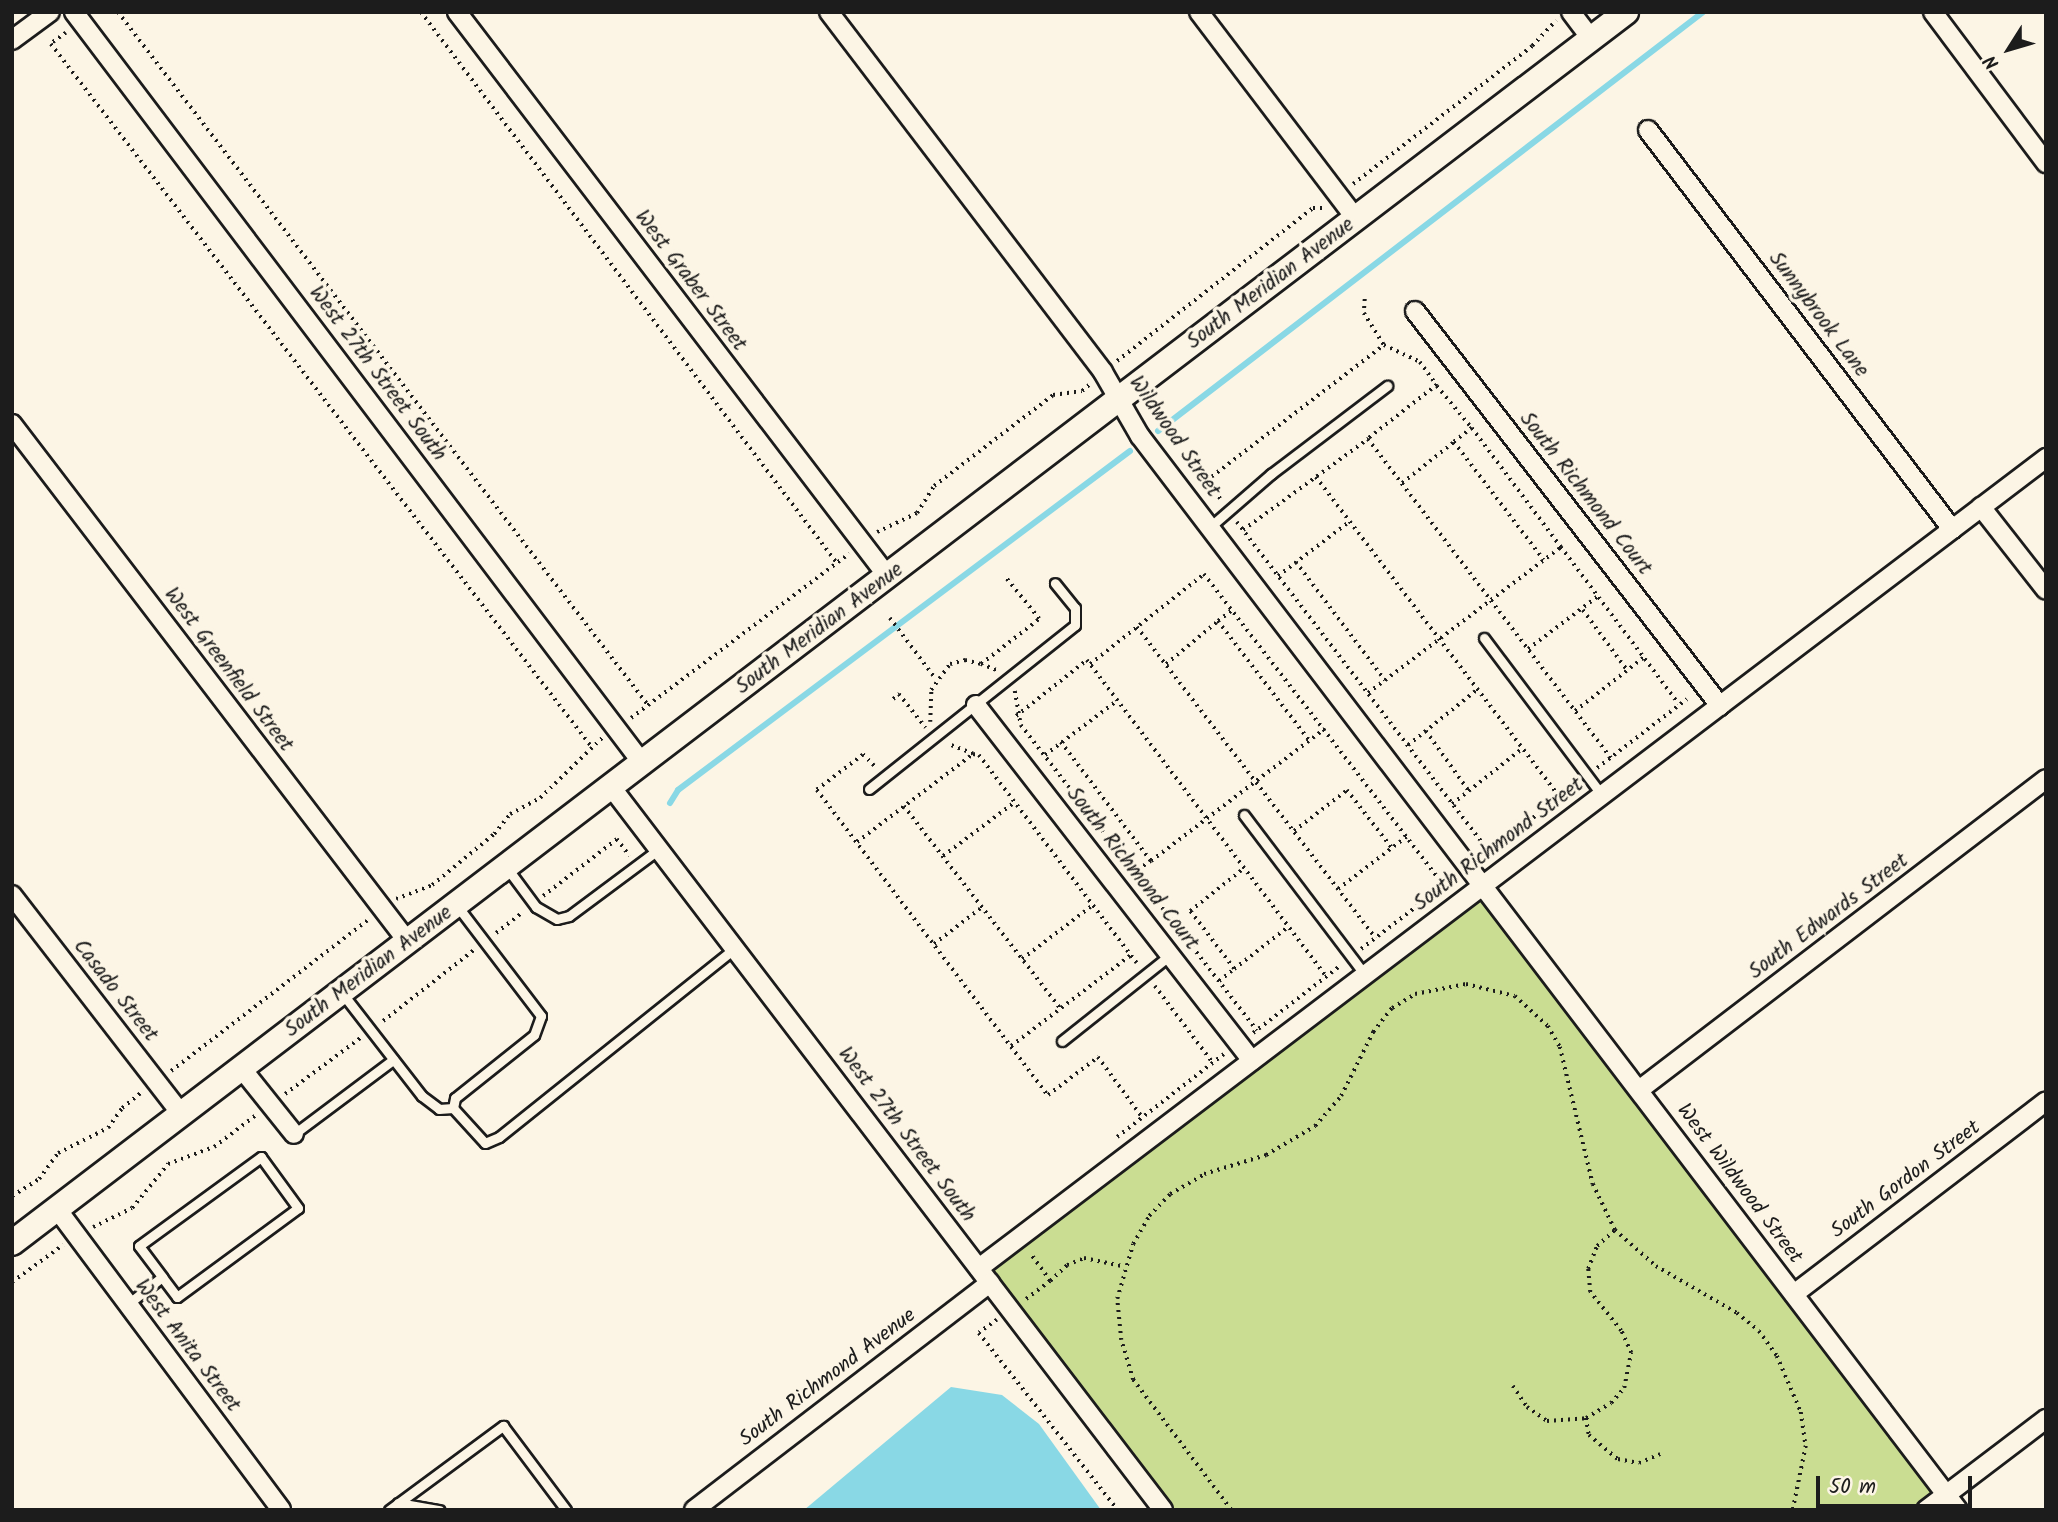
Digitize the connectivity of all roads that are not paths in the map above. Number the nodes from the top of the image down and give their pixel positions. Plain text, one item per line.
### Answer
1 (50, 12) edge
2 (457, 12) edge
3 (829, 12) edge
4 (1199, 12) edge
5 (1626, 12) edge
6 (1933, 12) edge
7 (1565, 15) edge
8 (78, 17) edge
9 (1591, 39) junction
10 (12, 40) edge
11 (1648, 130) dead end
12 (2046, 163) edge
13 (1356, 219) junction
14 (1415, 311) dead end
15 (1387, 386) dead end
16 (1119, 401) junction
17 (12, 424) edge
18 (2046, 458) edge
19 (1981, 507) junction
20 (1210, 527) junction
21 (1952, 529) junction
22 (888, 576) junction
23 (1055, 583) dead end
24 (2046, 590) edge
25 (1484, 638) dead end
26 (976, 705) junction
27 (1720, 706) junction
28 (643, 764) junction
29 (2046, 779) edge
30 (612, 788) junction
31 (869, 789) dead end
32 (1602, 795) junction
33 (1244, 815) dead end
34 (659, 849) junction
35 (506, 868) junction
36 (1483, 886) junction
37 (12, 895) edge
38 (457, 905) junction
39 (408, 943) junction
40 (735, 948) junction
41 (1170, 955) junction
42 (1365, 975) junction
43 (342, 993) junction
44 (1062, 1041) dead end
45 (393, 1060) junction
46 (1252, 1061) junction
47 (242, 1069) junction
48 (1639, 1090) junction
49 (2046, 1101) edge
50 (453, 1108) junction
51 (182, 1115) junction
52 (294, 1134) joint
53 (57, 1209) junction
54 (12, 1242) edge
55 (979, 1268) junction
56 (162, 1277) junction
57 (990, 1283) junction
58 (1794, 1294) junction
59 (128, 1304) junction
60 (2046, 1419) edge
61 (1947, 1494) junction
62 (398, 1503) junction
63 (281, 1510) edge
64 (389, 1510) edge
65 (439, 1510) edge
66 (566, 1510) edge
67 (694, 1510) edge
68 (1163, 1510) edge
69 (1926, 1510) edge
70 (1958, 1510) edge

1 - 10 street
2 - 22 street, West Graber Street
3 - 16 street, Wildwood Street
4 - 13 street
5 - 9 main road, South Meridian Avenue
6 - 12 street
7 - 9 street
8 - 28 street, West 27th Street South
9 - 13 main road, South Meridian Avenue
11 - 21 street, Sunnybrook Lane
13 - 16 main road, South Meridian Avenue
14 - 27 street, South Richmond Court
15 - 20 lane
16 - 20 street, Wildwood Street
16 - 22 main road, South Meridian Avenue
17 - 39 street, West Greenfield Street
18 - 19 street, South Richmond Street
19 - 21 street, South Richmond Street
19 - 24 street
20 - 36 street, Wildwood Street
21 - 27 street, South Richmond Street
22 - 28 main road, South Meridian Avenue
23 - 26 lane
25 - 32 lane
26 - 31 lane
26 - 41 street, South Richmond Court
27 - 32 street, South Richmond Street
28 - 30 main road, South Meridian Avenue
29 - 48 street, South Edwards Street
30 - 34 street, West 27th Street South
30 - 35 main road, South Meridian Avenue
32 - 36 street, South Richmond Street
33 - 42 lane
34 - 35 lane
34 - 40 street, West 27th Street South
35 - 38 main road, South Meridian Avenue
36 - 42 street, South Richmond Street
36 - 48 street, West Wildwood Street
37 - 51 street, Casado Street
38 - 39 main road, South Meridian Avenue
38 - 50 lane
39 - 43 main road, South Meridian Avenue
40 - 50 lane
40 - 55 street, West 27th Street South
41 - 44 lane
41 - 46 street, South Richmond Court
42 - 46 street, South Richmond Street
43 - 45 lane
43 - 47 main road, South Meridian Avenue
45 - 50 lane
45 - 52 lane
46 - 55 street, South Richmond Street
47 - 51 main road, South Meridian Avenue
47 - 52 street
48 - 58 street, West Wildwood Street
49 - 58 street, South Gordon Street
51 - 53 main road, South Meridian Avenue
53 - 54 main road, South Meridian Avenue
53 - 59 street, West Anita Street
55 - 57 street, West 27th Street South
56 - 56 lane
56 - 59 lane
57 - 67 street, South Richmond Avenue
57 - 68 street, West 27th Street South
58 - 61 street, West Wildwood Street
59 - 63 street, West Anita Street
60 - 61 street
61 - 69 street
61 - 70 street, West Wildwood Street
62 - 64 lane
62 - 65 lane
62 - 66 lane

